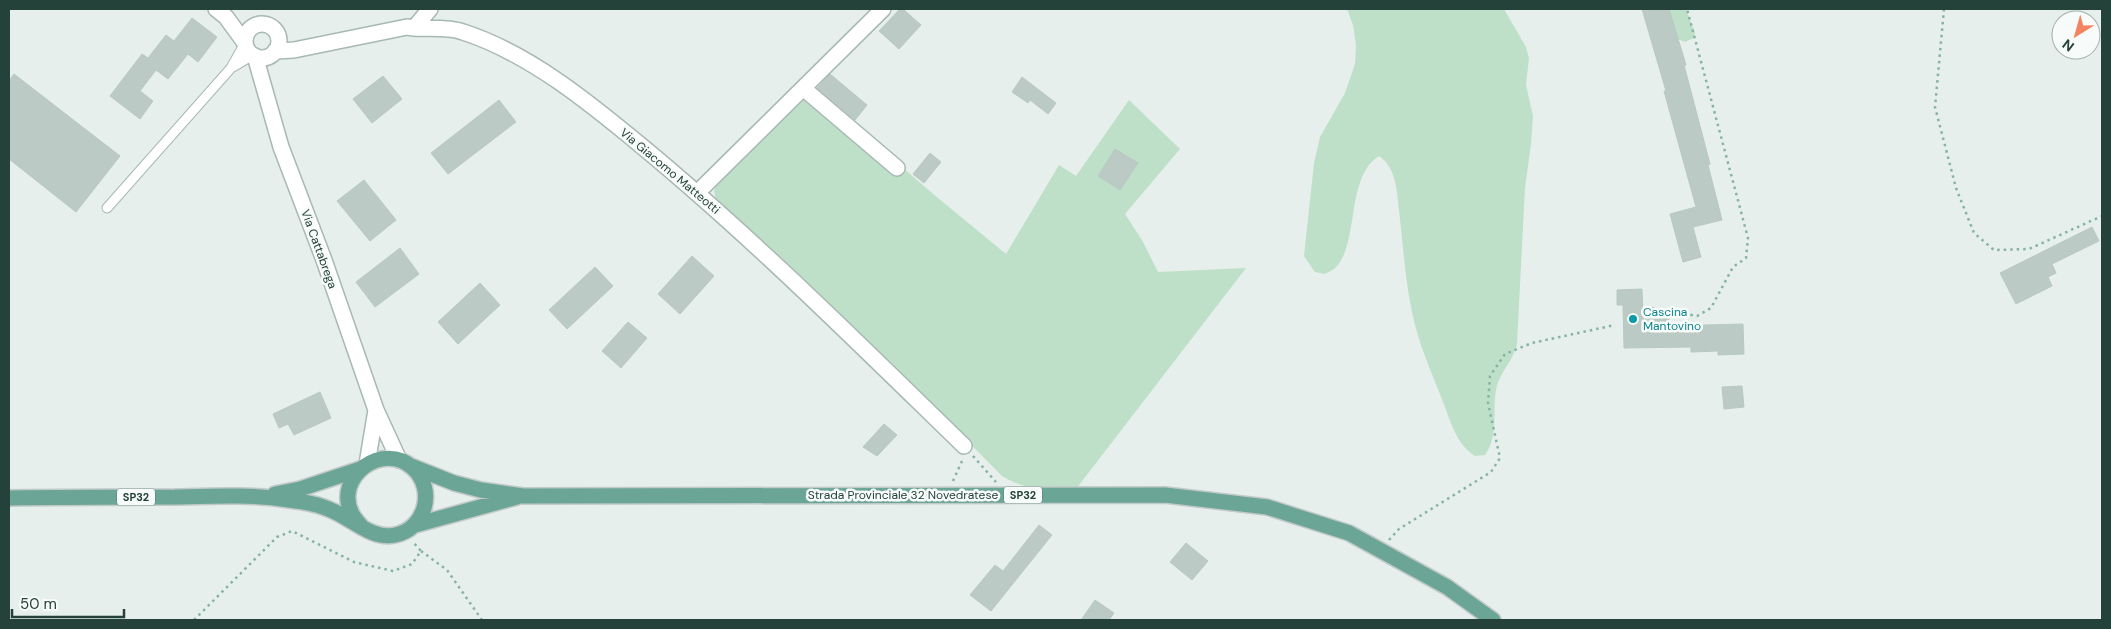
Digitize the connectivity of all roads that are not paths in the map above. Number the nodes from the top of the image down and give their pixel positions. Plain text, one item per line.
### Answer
1 (430, 9) edge
2 (883, 9) edge
3 (221, 13) edge
4 (254, 26) junction
5 (414, 28) junction
6 (277, 34) junction
7 (245, 43) junction
8 (313, 46) junction
9 (273, 53) junction
10 (255, 56) junction
11 (231, 68) junction
12 (264, 88) junction
13 (803, 88) junction
14 (897, 168) dead end
15 (698, 192) junction
16 (107, 208) dead end
17 (376, 410) junction
18 (964, 446) road end
19 (404, 463) junction
20 (363, 466) junction
21 (263, 496) junction
22 (522, 496) junction
23 (9, 498) edge
24 (360, 526) junction
25 (410, 528) junction
26 (1493, 620) edge

1 - 5 street
2 - 13 street
3 - 4 street
3 - 7 street
4 - 6 street
4 - 7 street
5 - 8 street, Via Giacomo Matteotti
5 - 15 street, Via Giacomo Matteotti
6 - 8 street, Via Giacomo Matteotti
6 - 9 street
7 - 10 street
7 - 11 lane
8 - 9 street, Via Giacomo Matteotti
9 - 10 street
9 - 12 street, Via Cattabrega
10 - 11 lane
10 - 12 street, Via Cattabrega
11 - 16 lane
12 - 17 street, Via Cattabrega
13 - 14 street
13 - 15 street
15 - 18 street, Via Giacomo Matteotti
17 - 19 street, Via Cattabrega
17 - 20 street, Via Cattabrega
19 - 20 main road
19 - 22 main road, Strada Provinciale 32 Novedratese / SP32
19 - 25 main road
20 - 21 main road, SP32
20 - 24 main road
21 - 23 main road, SP32
21 - 24 main road, SP32
22 - 25 main road, Strada Provinciale 32 Novedratese / SP32
22 - 26 main road, Strada Provinciale 32 Novedratese / SP32
24 - 25 main road

